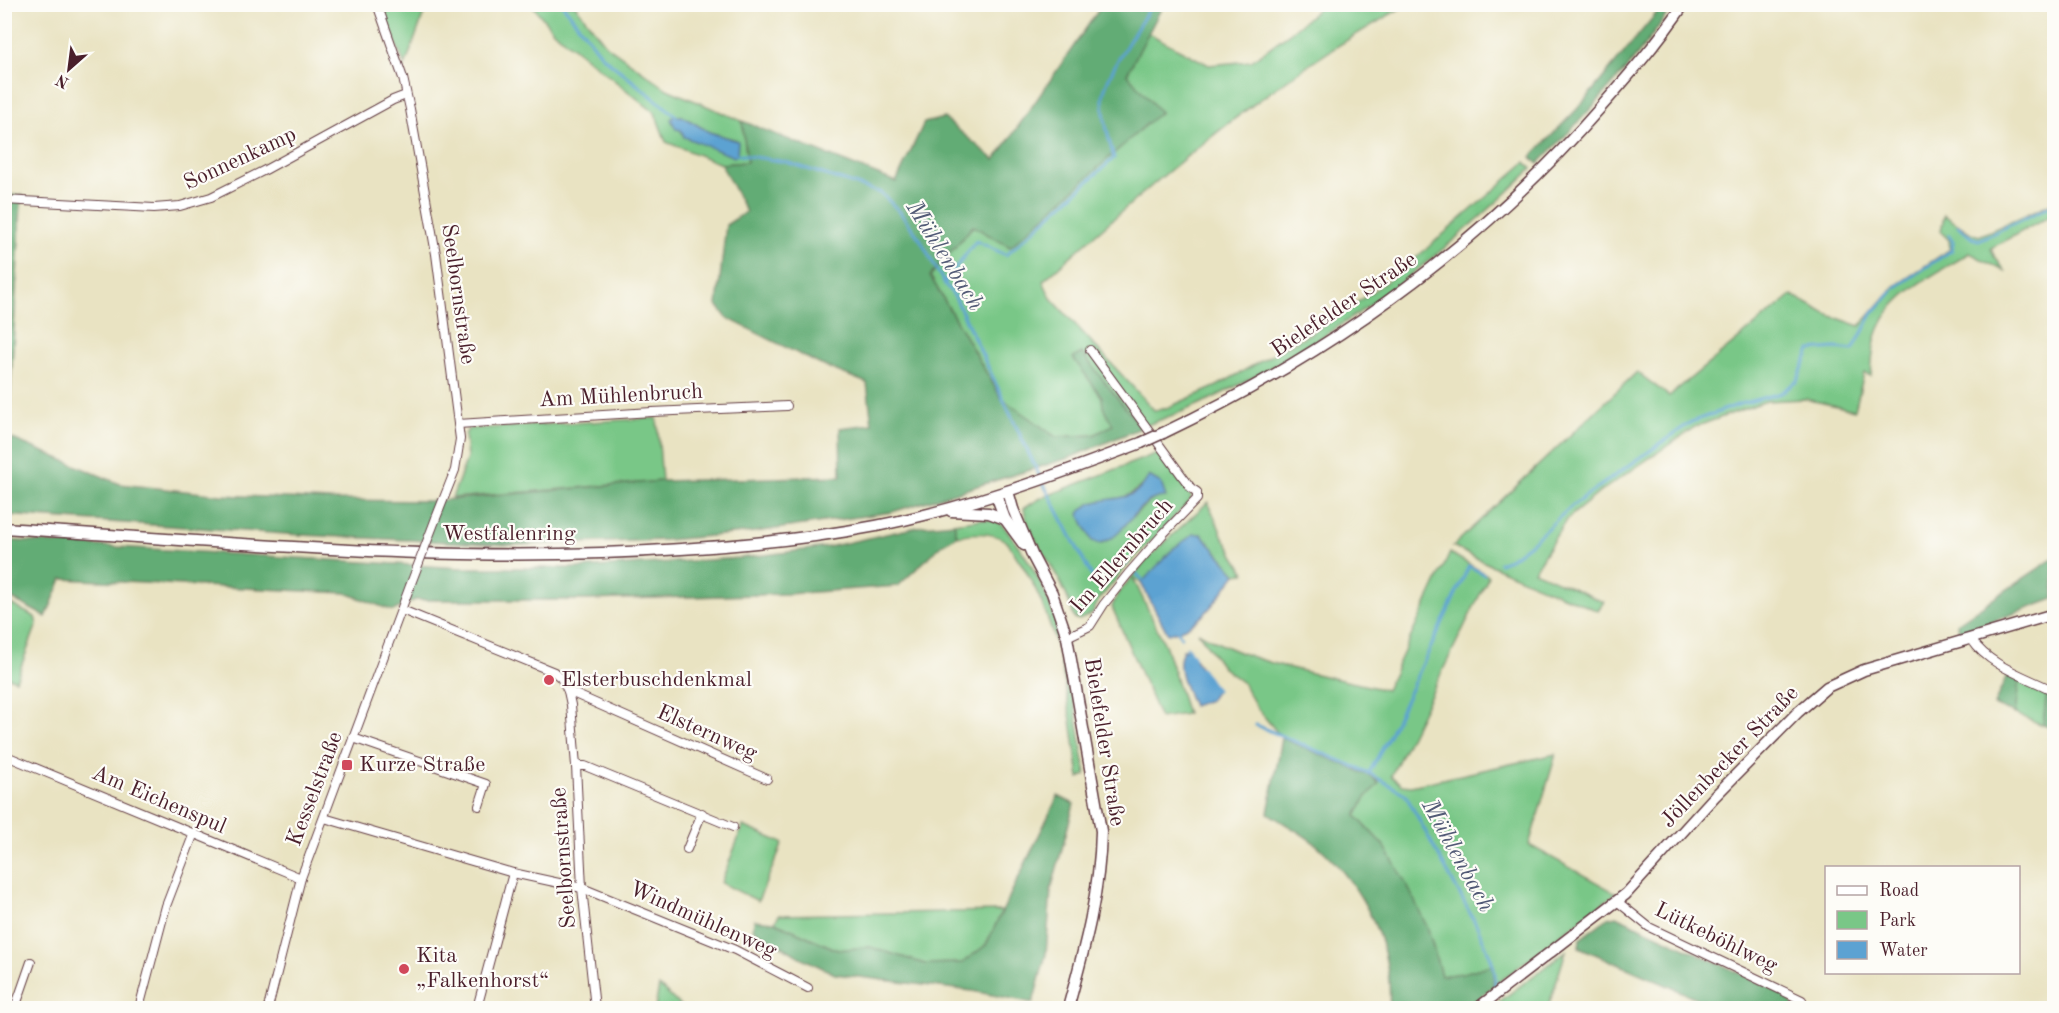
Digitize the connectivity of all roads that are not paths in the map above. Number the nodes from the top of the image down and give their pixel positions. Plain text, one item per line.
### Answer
1 (377, 4) edge
2 (1684, 4) edge
3 (406, 94) junction
4 (4, 200) edge
5 (1090, 350) dead end
6 (787, 406) dead end
7 (458, 424) junction
8 (1008, 491) junction
9 (996, 495) junction
10 (945, 510) junction
11 (1005, 519) junction
12 (4, 528) edge
13 (1033, 557) junction
14 (410, 586) joint
15 (402, 610) junction
16 (2055, 614) edge
17 (1067, 637) junction
18 (1972, 640) junction
19 (568, 691) junction
20 (2055, 691) edge
21 (353, 738) junction
22 (4, 755) edge
23 (576, 766) junction
24 (767, 779) dead end
25 (479, 807) dead end
26 (702, 813) junction
27 (324, 818) junction
28 (733, 827) dead end
29 (194, 833) junction
30 (687, 849) dead end
31 (513, 873) junction
32 (301, 878) junction
33 (582, 888) junction
34 (1618, 902) junction
35 (32, 962) dead end
36 (808, 988) dead end
37 (1803, 1000) dead end
38 (15, 1008) edge
39 (139, 1008) edge
40 (268, 1008) edge
41 (477, 1008) edge
42 (595, 1008) edge
43 (1068, 1008) edge
44 (1478, 1008) edge

1 - 3 street, Seelbornstraße
2 - 8 main road, Bielefelder Straße, bridge
3 - 4 street, Sonnenkamp
3 - 7 street, Seelbornstraße
5 - 17 street, Im Ellernbruch
6 - 7 street, Am Mühlenbruch
7 - 14 street, Seelbornstraße, bridge
8 - 9 main road, Westfalenring
8 - 13 main road, Bielefelder Straße
9 - 10 main road, Westfalenring
9 - 11 main road, Bielefelder Straße
10 - 11 main road
10 - 12 main road, Westfalenring
11 - 13 main road, Bielefelder Straße
13 - 17 main road, Bielefelder Straße
14 - 15 street, Kesselstraße
15 - 19 street
15 - 21 street, Kesselstraße
16 - 18 main road, Jöllenbecker Straße
17 - 43 main road, Bielefelder Straße
18 - 20 street
18 - 34 main road, Jöllenbecker Straße
19 - 23 street, Seelbornstraße
19 - 24 street, Elsternweg
21 - 25 street
21 - 27 street, Kesselstraße
22 - 29 street, Am Eichenspul
23 - 26 street
23 - 33 street, Seelbornstraße
26 - 28 street
26 - 30 street
27 - 31 street
27 - 32 street, Kesselstraße
29 - 32 street, Am Eichenspul
29 - 39 street
31 - 33 street
31 - 41 street
32 - 40 street, Kesselstraße
33 - 36 street, Windmühlenweg
33 - 42 street, Seelbornstraße
34 - 37 street, Lütkeböhlweg
34 - 44 main road, Jöllenbecker Straße
35 - 38 street

